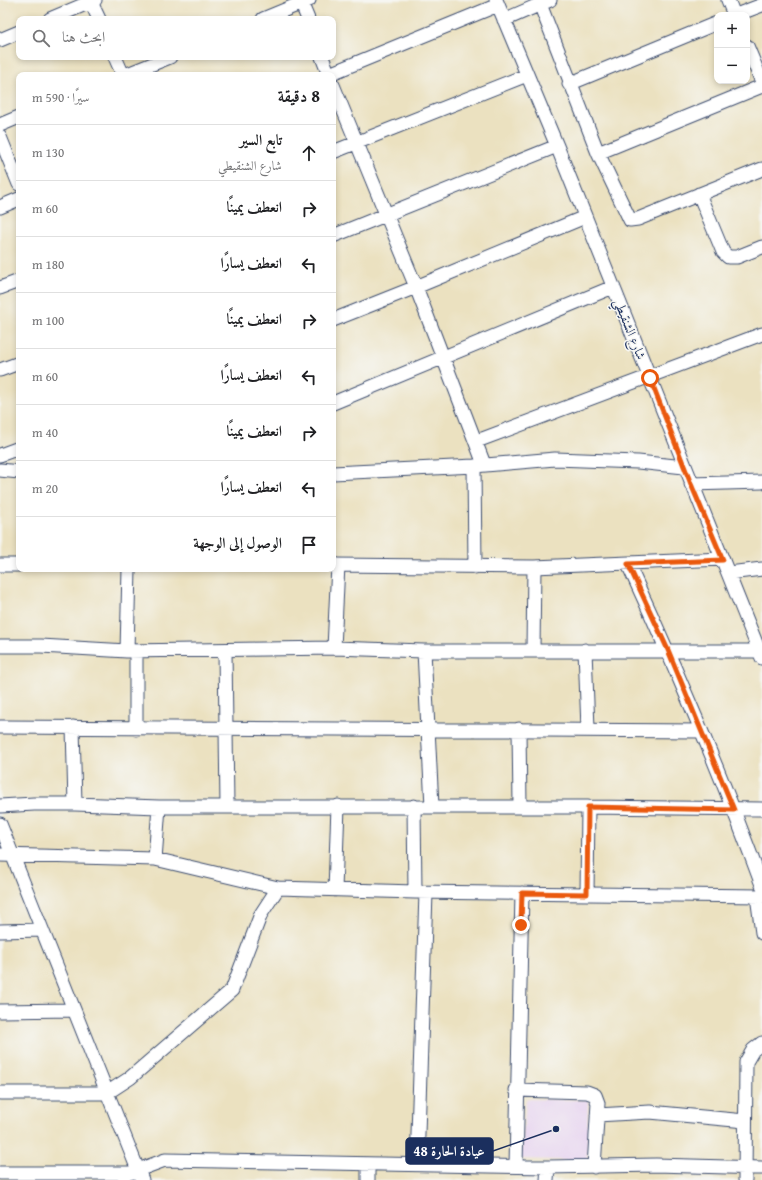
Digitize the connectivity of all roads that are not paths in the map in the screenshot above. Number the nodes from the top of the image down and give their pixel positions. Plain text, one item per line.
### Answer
1 (728, 0) edge
2 (92, 1) edge
3 (304, 1) edge
4 (497, 2) edge
5 (545, 2) edge
6 (523, 5) edge
7 (762, 5) edge
8 (734, 12) edge
9 (743, 12) edge
10 (57, 16) edge
11 (98, 16) edge
12 (270, 16) edge
13 (307, 16) edge
14 (504, 20) junction
15 (714, 24) edge
16 (16, 33) edge
17 (0, 40) edge
18 (748, 48) edge
19 (116, 60) edge
20 (162, 60) edge
21 (323, 60) edge
22 (122, 72) edge
23 (132, 72) edge
24 (327, 72) edge
25 (336, 74) edge
26 (526, 75) junction
27 (762, 82) edge
28 (569, 84) junction
29 (762, 86) edge
30 (336, 93) edge
31 (16, 118) edge
32 (0, 125) edge
33 (0, 137) edge
34 (357, 142) junction
35 (557, 146) junction
36 (336, 151) edge
37 (598, 153) junction
38 (762, 170) edge
39 (16, 177) edge
40 (699, 194) junction
41 (16, 200) edge
42 (0, 207) edge
43 (387, 214) junction
44 (585, 217) junction
45 (336, 235) edge
46 (762, 247) edge
47 (16, 282) edge
48 (416, 287) junction
49 (613, 287) junction
50 (0, 288) edge
51 (336, 319) edge
52 (762, 334) edge
53 (442, 357) junction
54 (16, 363) edge
55 (0, 370) edge
56 (650, 378) junction
57 (336, 402) edge
58 (477, 441) junction
59 (16, 449) edge
60 (0, 455) edge
61 (479, 465) junction
62 (684, 467) junction
63 (0, 470) edge
64 (16, 472) edge
65 (336, 473) edge
66 (762, 482) edge
67 (691, 484) junction
68 (723, 560) junction
69 (0, 564) edge
70 (628, 564) junction
71 (16, 565) edge
72 (336, 565) edge
73 (475, 567) junction
74 (534, 567) junction
75 (761, 570) edge
76 (129, 572) edge
77 (335, 572) edge
78 (729, 573) junction
79 (0, 646) edge
80 (334, 648) junction
81 (533, 650) junction
82 (585, 650) junction
83 (668, 650) junction
84 (132, 651) junction
85 (225, 651) junction
86 (424, 651) junction
87 (761, 655) edge
88 (0, 727) edge
89 (73, 727) junction
90 (136, 729) junction
91 (226, 729) junction
92 (428, 729) junction
93 (519, 729) junction
94 (588, 729) junction
95 (701, 730) junction
96 (74, 804) junction
97 (0, 806) edge
98 (227, 806) junction
99 (338, 806) junction
100 (414, 806) junction
101 (432, 806) junction
102 (520, 806) junction
103 (159, 807) junction
104 (588, 807) junction
105 (762, 809) edge
106 (734, 810) junction
107 (0, 824) edge
108 (6, 855) edge
109 (155, 859) junction
110 (278, 888) junction
111 (335, 890) junction
112 (421, 892) junction
113 (760, 892) edge
114 (522, 893) junction
115 (587, 894) junction
116 (42, 930) junction
117 (0, 931) edge
118 (762, 933) edge
119 (73, 1010) junction
120 (0, 1011) edge
121 (762, 1043) edge
122 (516, 1090) junction
123 (0, 1093) edge
124 (107, 1093) junction
125 (597, 1116) junction
126 (745, 1121) junction
127 (368, 1164) junction
128 (417, 1164) junction
129 (516, 1166) junction
130 (594, 1167) junction
131 (762, 1168) edge
132 (0, 1173) edge
133 (547, 1173) edge
134 (745, 1174) edge
135 (140, 1175) edge
136 (368, 1180) edge

1 - 8 street
2 - 10 street
2 - 11 street
3 - 12 street
3 - 13 street
4 - 14 street, شارع الشنقيطي
4 - 25 street
5 - 6 street
5 - 28 street
6 - 14 street
7 - 9 street
14 - 26 street, شارع الشنقيطي
15 - 28 street
16 - 17 street
18 - 27 street
19 - 22 street
20 - 23 street
21 - 24 street
26 - 34 street
26 - 35 street, شارع الشنقيطي
28 - 37 street
29 - 37 street
30 - 34 street
31 - 32 street
33 - 39 street
34 - 36 street
34 - 43 street
35 - 43 street
35 - 44 street, شارع الشنقيطي
37 - 40 street
38 - 40 street
40 - 46 street
41 - 42 street
43 - 45 street
43 - 48 street
44 - 48 street
44 - 49 street, شارع الشنقيطي
47 - 50 street
48 - 51 street
48 - 53 street
49 - 53 street
49 - 56 street, شارع الشنقيطي
52 - 56 street
53 - 57 street
53 - 58 street
54 - 55 street
56 - 58 street
56 - 62 street, شارع الشنقيطي
58 - 61 street
59 - 60 street
61 - 62 street
61 - 65 street
61 - 73 street
62 - 67 street, شارع الشنقيطي
63 - 64 street
66 - 67 street
67 - 68 street, شارع الشنقيطي
68 - 70 street
68 - 78 street, شارع الشنقيطي
69 - 71 street
70 - 74 street
70 - 83 street
72 - 73 street
73 - 74 street
74 - 81 street
75 - 78 street
76 - 84 street
77 - 80 street
78 - 87 street, شارع الشنقيطي
79 - 84 street
80 - 85 street
80 - 86 street
81 - 82 street
81 - 86 street
82 - 83 street
82 - 94 street
83 - 87 street
83 - 95 street
84 - 85 street
84 - 90 street
85 - 91 street
86 - 92 street
88 - 89 street
89 - 90 street
89 - 96 street
90 - 91 street
91 - 92 street
91 - 98 street
92 - 93 street
92 - 101 street
93 - 94 street
93 - 102 street
94 - 95 street
95 - 106 street
96 - 97 street
96 - 103 street
98 - 99 street
98 - 103 street
99 - 100 street
99 - 111 street
100 - 101 street
100 - 112 street
101 - 102 street
102 - 104 street
103 - 109 street
104 - 106 street
104 - 115 street
105 - 106 street
106 - 113 street
107 - 108 street
108 - 109 street
108 - 116 street
109 - 110 street
110 - 111 street
110 - 124 street
111 - 112 street
112 - 114 street
112 - 128 street
113 - 115 street
113 - 118 street
114 - 115 street
114 - 122 street
116 - 117 street
116 - 119 street
119 - 120 street
119 - 124 street
121 - 126 street
122 - 125 street
122 - 129 street
123 - 124 street
124 - 135 street
125 - 126 street
125 - 130 street
126 - 134 street
127 - 128 street
127 - 135 street
127 - 136 street
128 - 129 street
129 - 133 street
130 - 133 street
130 - 134 street
131 - 134 street
132 - 135 street

